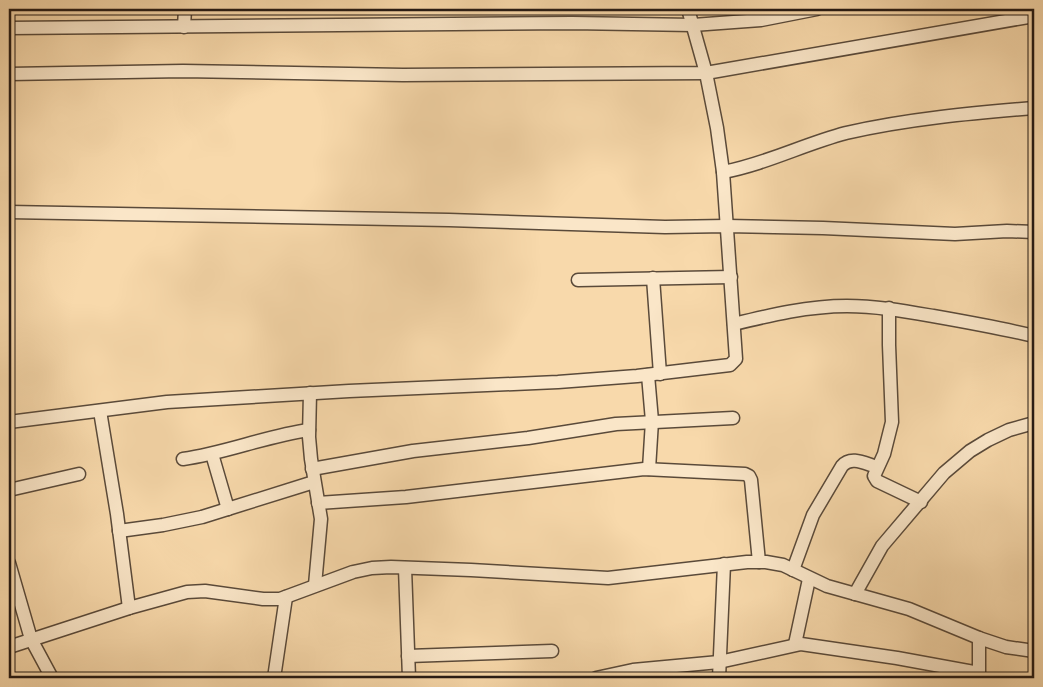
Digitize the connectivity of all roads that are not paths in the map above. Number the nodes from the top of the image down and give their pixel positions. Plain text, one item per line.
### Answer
1 (185, 9) edge
2 (688, 9) edge
3 (817, 9) edge
4 (1034, 16) edge
5 (693, 25) junction
6 (184, 27) junction
7 (9, 28) edge
8 (706, 73) junction
9 (9, 74) edge
10 (1034, 108) edge
11 (723, 172) junction
12 (9, 212) edge
13 (727, 226) junction
14 (1034, 232) edge
15 (731, 277) junction
16 (652, 278) junction
17 (578, 280) dead end
18 (889, 308) junction
19 (734, 324) junction
20 (1034, 336) edge
21 (654, 374) junction
22 (310, 393) junction
23 (100, 411) junction
24 (733, 418) dead end
25 (652, 421) junction
26 (9, 422) edge
27 (1034, 423) edge
28 (310, 430) junction
29 (212, 454) junction
30 (183, 459) dead end
31 (877, 467) junction
32 (650, 469) junction
33 (79, 474) dead end
34 (314, 475) junction
35 (9, 490) edge
36 (921, 502) junction
37 (318, 503) junction
38 (228, 509) junction
39 (119, 531) junction
40 (758, 562) junction
41 (9, 563) edge
42 (724, 564) junction
43 (405, 568) junction
44 (793, 570) junction
45 (809, 578) junction
46 (315, 585) junction
47 (855, 594) junction
48 (286, 597) junction
49 (129, 608) junction
50 (978, 638) junction
51 (31, 639) junction
52 (795, 644) junction
53 (9, 647) edge
54 (552, 651) dead end
55 (1034, 651) edge
56 (408, 656) junction
57 (719, 662) junction
58 (979, 675) edge
59 (52, 678) edge
60 (274, 678) edge
61 (409, 678) edge
62 (596, 678) edge
63 (718, 678) edge

1 - 6 street
2 - 5 street
3 - 5 street
4 - 8 street
5 - 6 street
5 - 8 street
6 - 7 street
8 - 9 street
8 - 11 street
10 - 11 street
11 - 13 street
12 - 13 street
13 - 14 street
13 - 15 street
15 - 16 street
15 - 19 street
16 - 17 street
16 - 21 street
18 - 19 street
18 - 20 street
18 - 31 street
19 - 21 street
21 - 22 street
21 - 25 street
22 - 23 street
22 - 28 street
23 - 26 street
23 - 39 street
24 - 25 street
25 - 32 street
25 - 34 street
27 - 36 street
28 - 29 street
28 - 34 street
29 - 30 street
29 - 38 street
31 - 36 street
31 - 44 street
32 - 37 street
32 - 40 street
33 - 35 street
34 - 37 street
34 - 38 street
36 - 47 street
37 - 46 street
38 - 39 street
39 - 49 street
40 - 42 street
40 - 44 street
41 - 51 street
42 - 43 street
42 - 57 street
43 - 46 street
43 - 56 street
44 - 45 street
45 - 47 street
45 - 52 street
46 - 48 street
47 - 50 street
48 - 49 street
48 - 60 street
49 - 51 street
50 - 55 street
50 - 58 street
51 - 53 street
51 - 59 street
52 - 57 street
52 - 58 street
54 - 56 street
56 - 61 street
57 - 62 street
57 - 63 street

